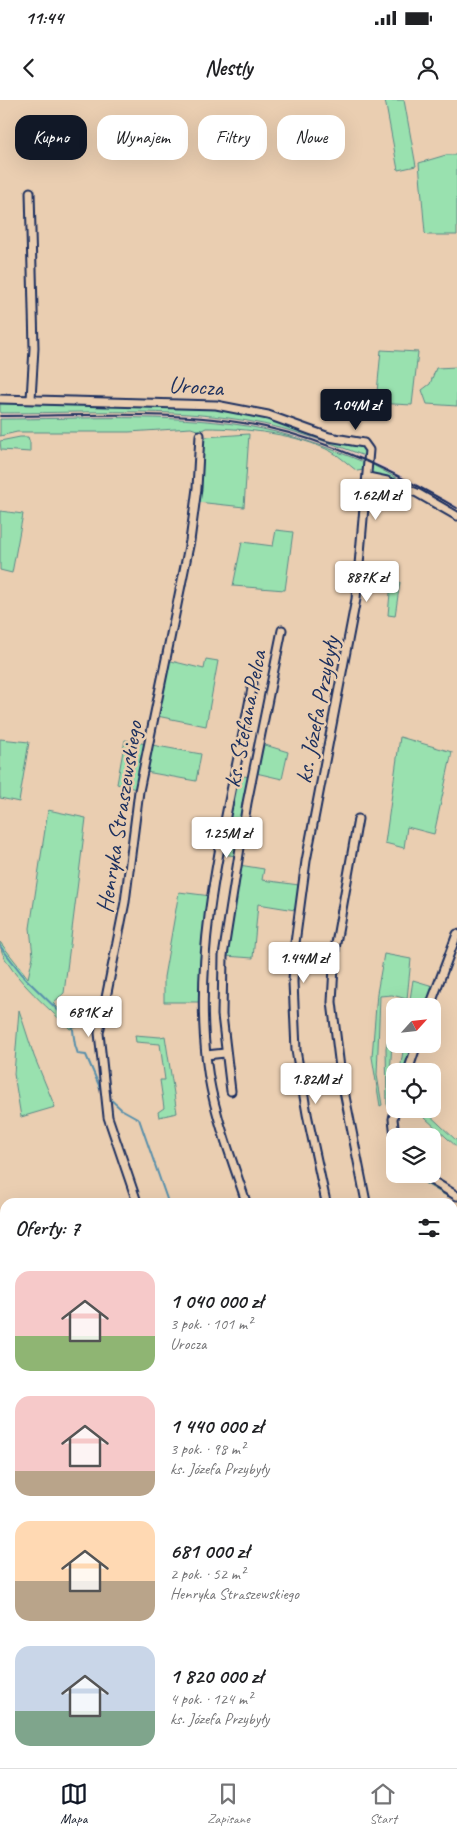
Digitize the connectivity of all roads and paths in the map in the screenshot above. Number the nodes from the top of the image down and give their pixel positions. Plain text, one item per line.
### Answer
1 (30, 192) dead end
2 (0, 399) edge
3 (31, 399) junction
4 (200, 435) dead end
5 (369, 461) joint
6 (368, 477) junction
7 (457, 516) edge
8 (282, 630) dead end
9 (253, 683) dead end
10 (358, 819) dead end
11 (457, 934) edge
12 (433, 998) edge
13 (226, 1052) junction
14 (206, 1055) junction
15 (231, 1091) dead end
16 (436, 1183) edge
17 (457, 1196) edge
18 (136, 1198) edge
19 (245, 1198) edge
20 (325, 1198) edge
21 (365, 1198) edge

1 - 3 street
2 - 3 street, Urocza
3 - 5 street, Urocza
4 - 18 street, Henryka Straszewskiego
5 - 6 street, ks. Józefa Przybyły
6 - 7 street
6 - 20 street, ks. Józefa Przybyły
8 - 13 street, ks. Stefana Pelca
9 - 14 street, ks. Stefana Pelca
10 - 21 street
11 - 12 street
13 - 14 street
13 - 15 street, ks. Stefana Pelca
14 - 19 street, ks. Stefana Pelca
16 - 17 street

